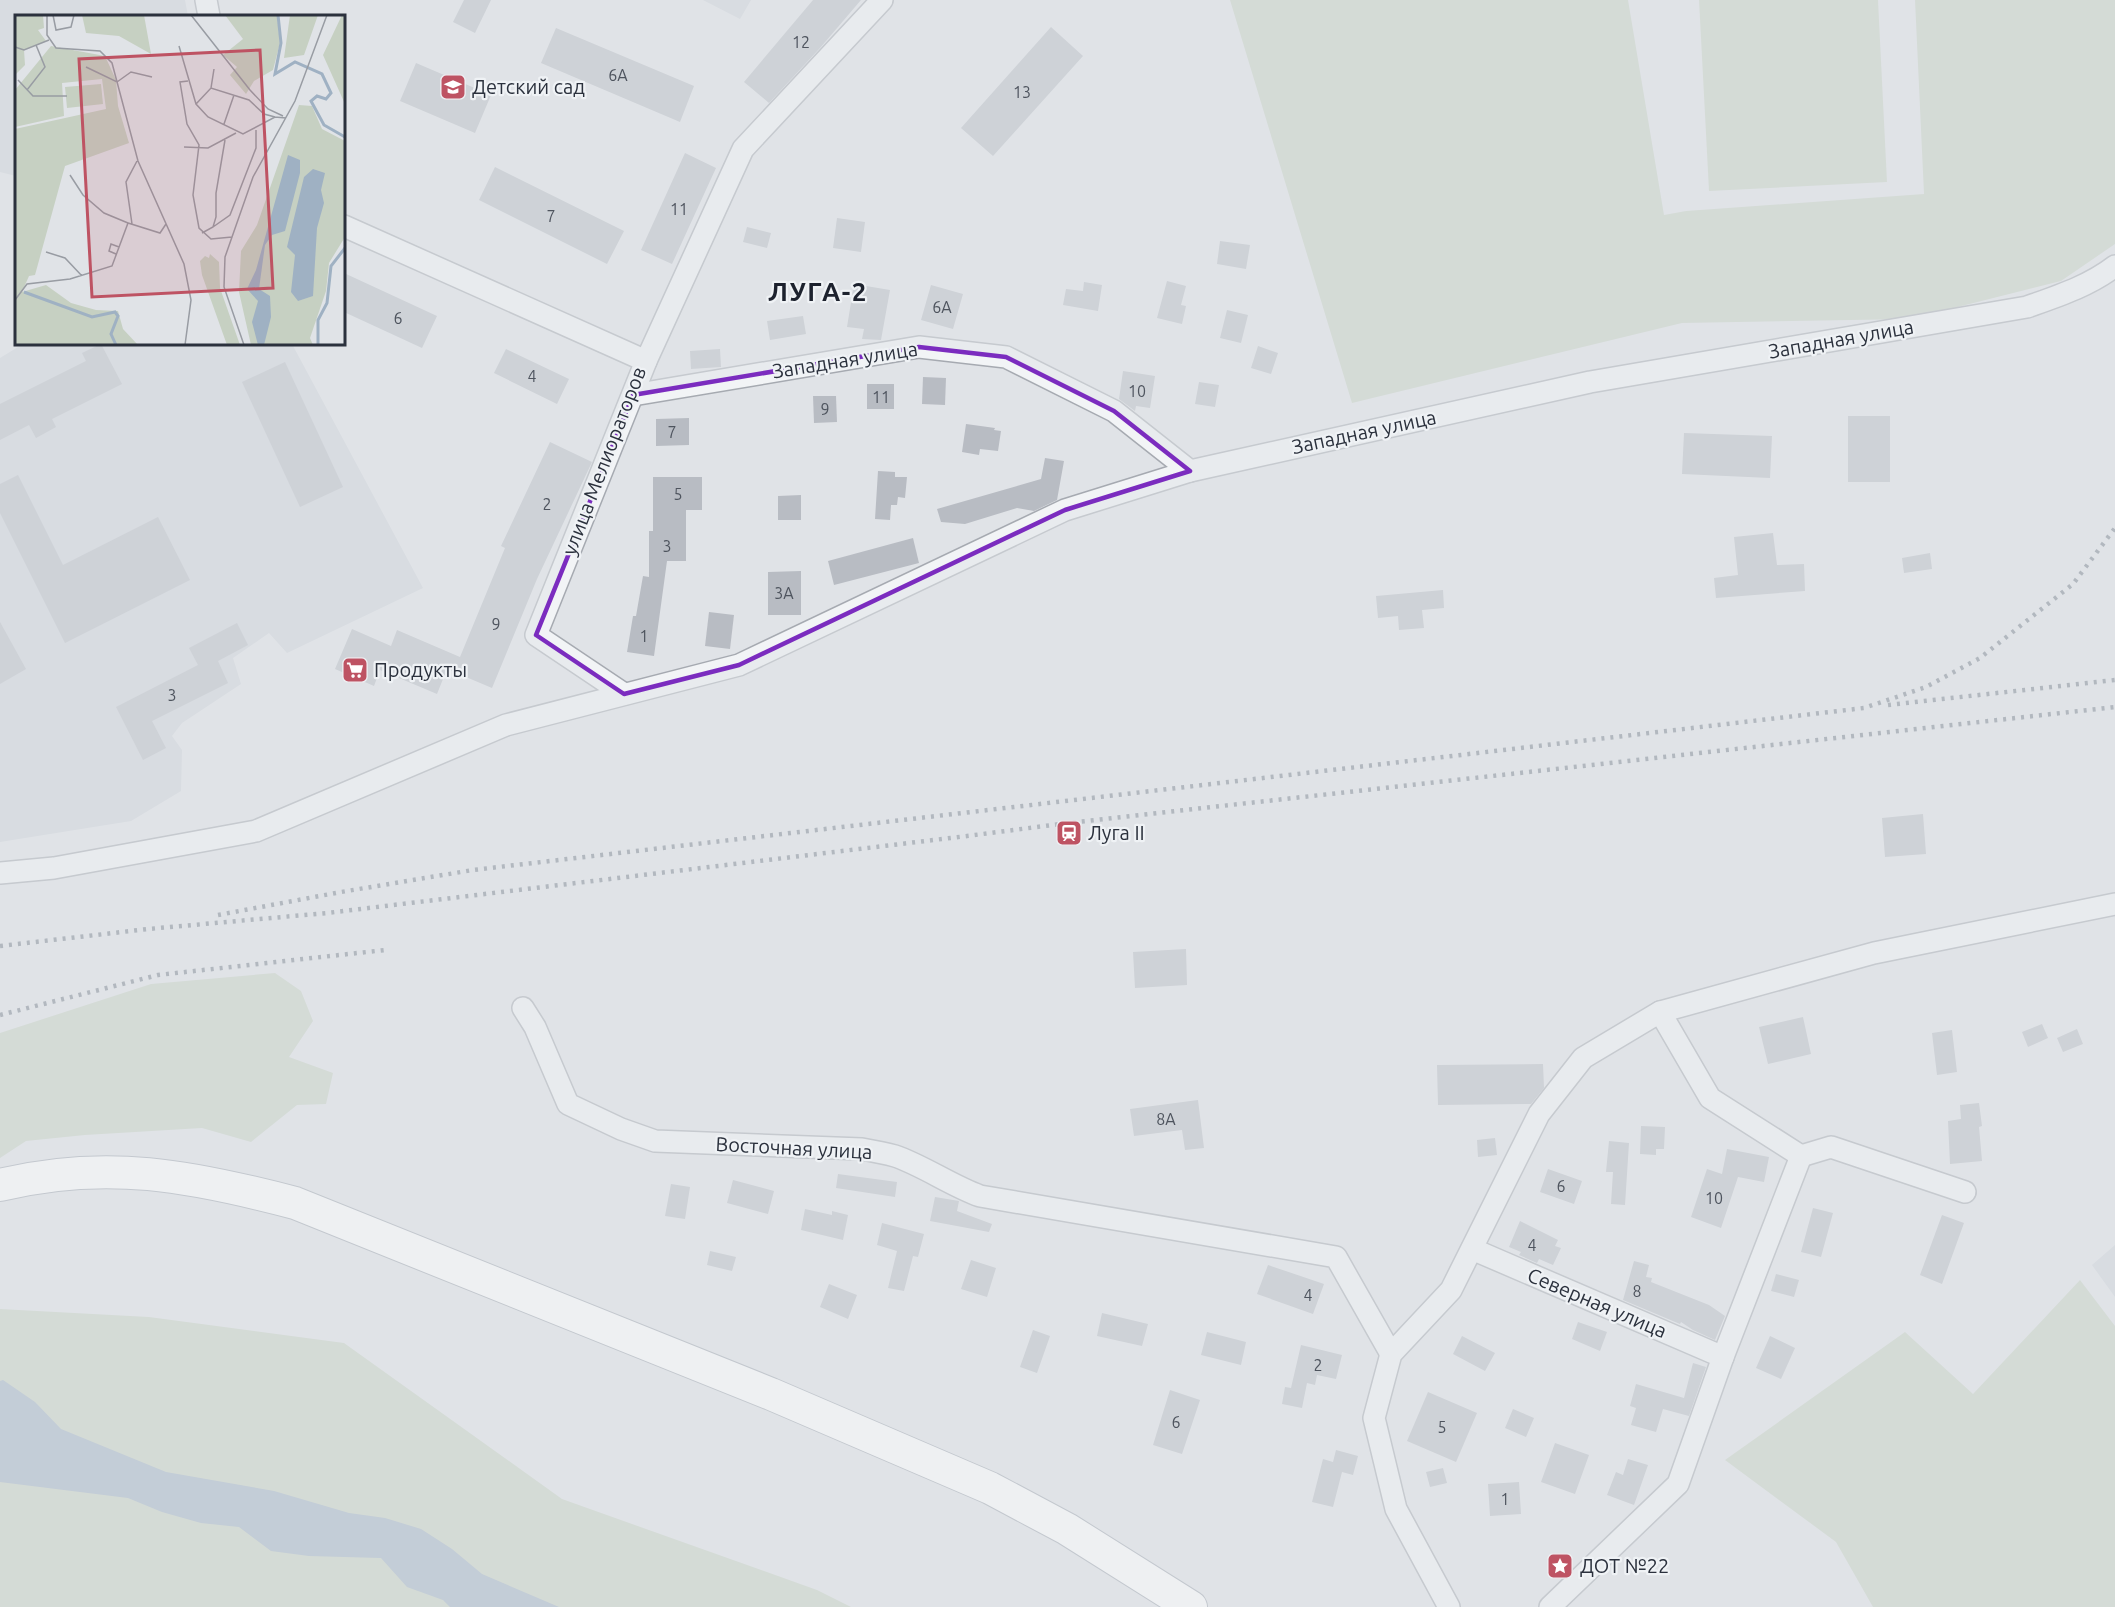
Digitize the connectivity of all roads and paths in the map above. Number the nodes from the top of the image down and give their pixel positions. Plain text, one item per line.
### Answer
1 (206, 0) edge
2 (882, 0) edge
3 (209, 15) edge
4 (345, 226) edge
5 (2115, 266) edge
6 (646, 361) junction
7 (633, 395) junction
8 (1190, 471) junction
9 (624, 694) junction
10 (0, 873) edge
11 (2115, 904) edge
12 (523, 1008) dead end
13 (1659, 1011) junction
14 (1801, 1156) junction
15 (0, 1185) edge
16 (1965, 1192) dead end
17 (1472, 1249) junction
18 (1391, 1354) junction
19 (1723, 1358) junction
20 (1191, 1607) edge
21 (1449, 1607) edge
22 (1550, 1607) edge

1 - 3 street
2 - 6 street
4 - 6 street, улица Мелиораторов
5 - 8 street, Западная улица
6 - 7 street, улица Мелиораторов
7 - 8 street, Западная улица
7 - 9 street, улица Мелиораторов
8 - 9 street
9 - 10 street
11 - 13 street
12 - 18 street, Восточная улица
13 - 14 street
13 - 17 street
14 - 16 street
14 - 19 street
15 - 20 main road
17 - 18 street
17 - 19 street, Северная улица
18 - 21 street
19 - 22 street

